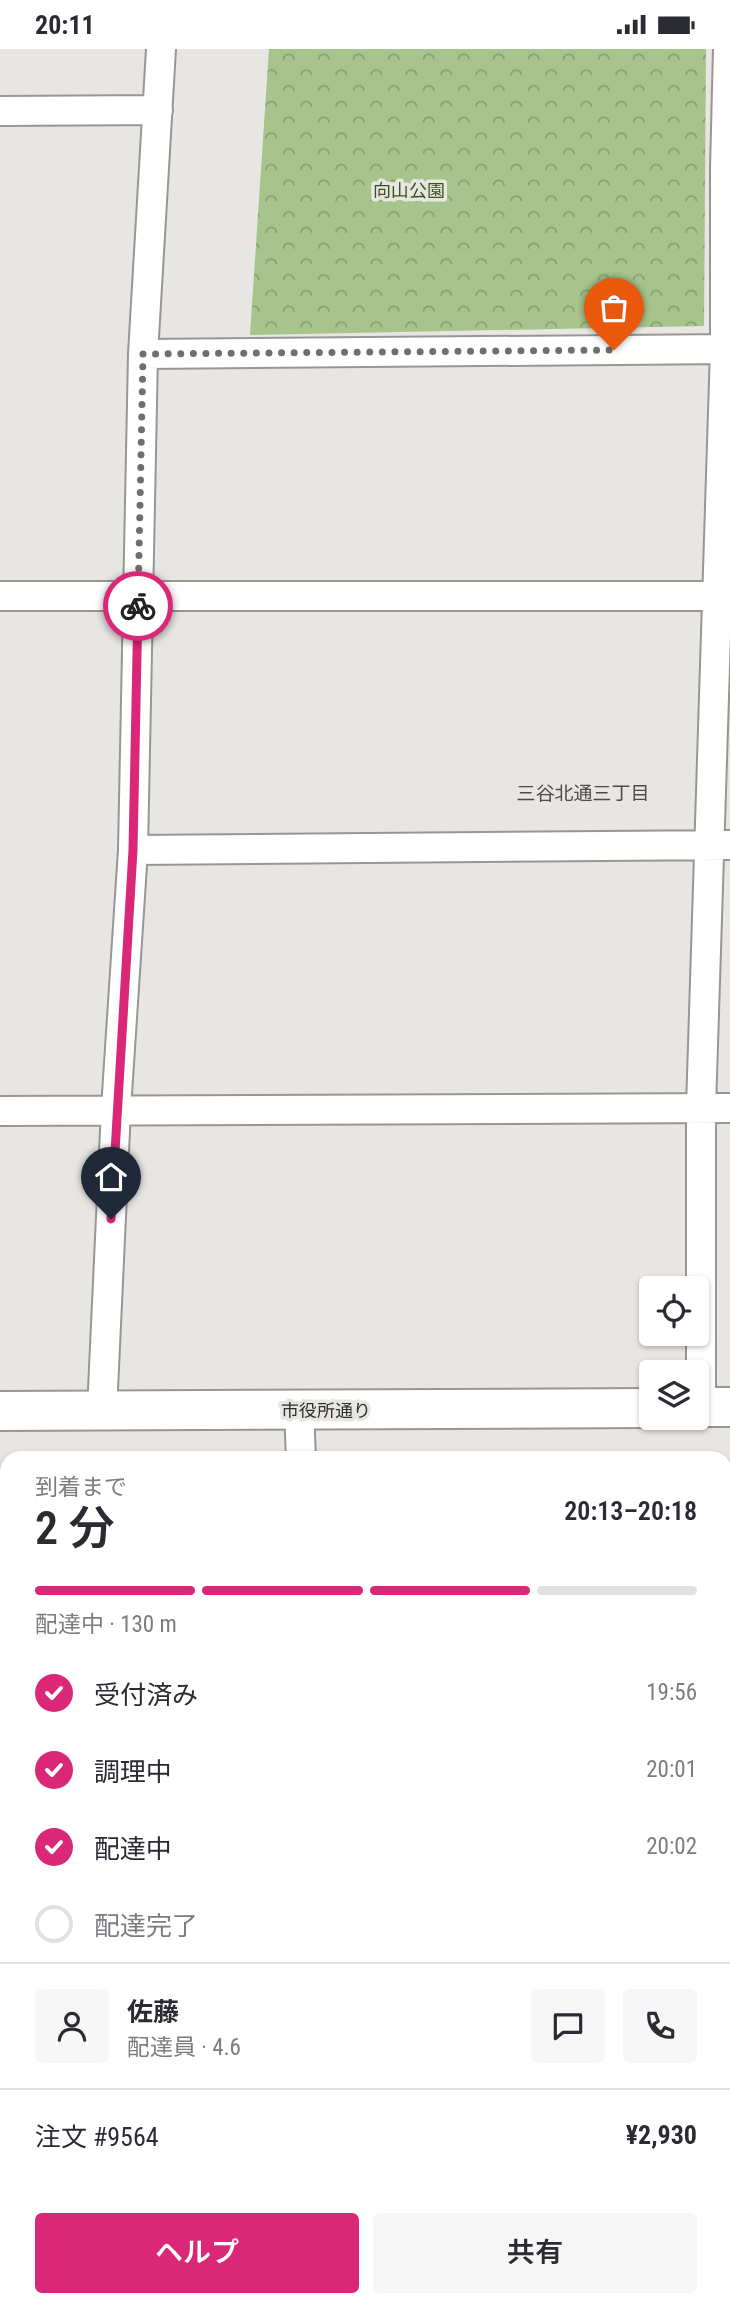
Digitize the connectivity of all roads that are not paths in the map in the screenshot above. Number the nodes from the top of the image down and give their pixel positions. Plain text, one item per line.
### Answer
1 (161, 49) edge
2 (727, 49) edge
3 (158, 110) junction
4 (0, 111) edge
5 (728, 349) edge
6 (143, 354) junction
7 (138, 595) junction
8 (0, 596) edge
9 (723, 596) edge
10 (720, 845) edge
11 (133, 850) junction
12 (701, 1108) junction
13 (730, 1108) edge
14 (116, 1109) junction
15 (0, 1111) edge
16 (708, 1360) edge
17 (639, 1408) edge
18 (299, 1410) junction
19 (0, 1411) edge
20 (102, 1411) junction
21 (301, 1451) edge

1 - 3 street
2 - 5 street
3 - 4 street
3 - 6 street
5 - 6 street
5 - 9 street
6 - 7 street
7 - 8 street
7 - 9 street
7 - 11 street
9 - 10 street
10 - 11 street
10 - 12 street
11 - 14 street
12 - 13 street
12 - 14 street
12 - 16 street
14 - 15 street
14 - 20 street
17 - 18 street, 市役所通り
18 - 20 street, 市役所通り
18 - 21 street
19 - 20 street, 市役所通り

